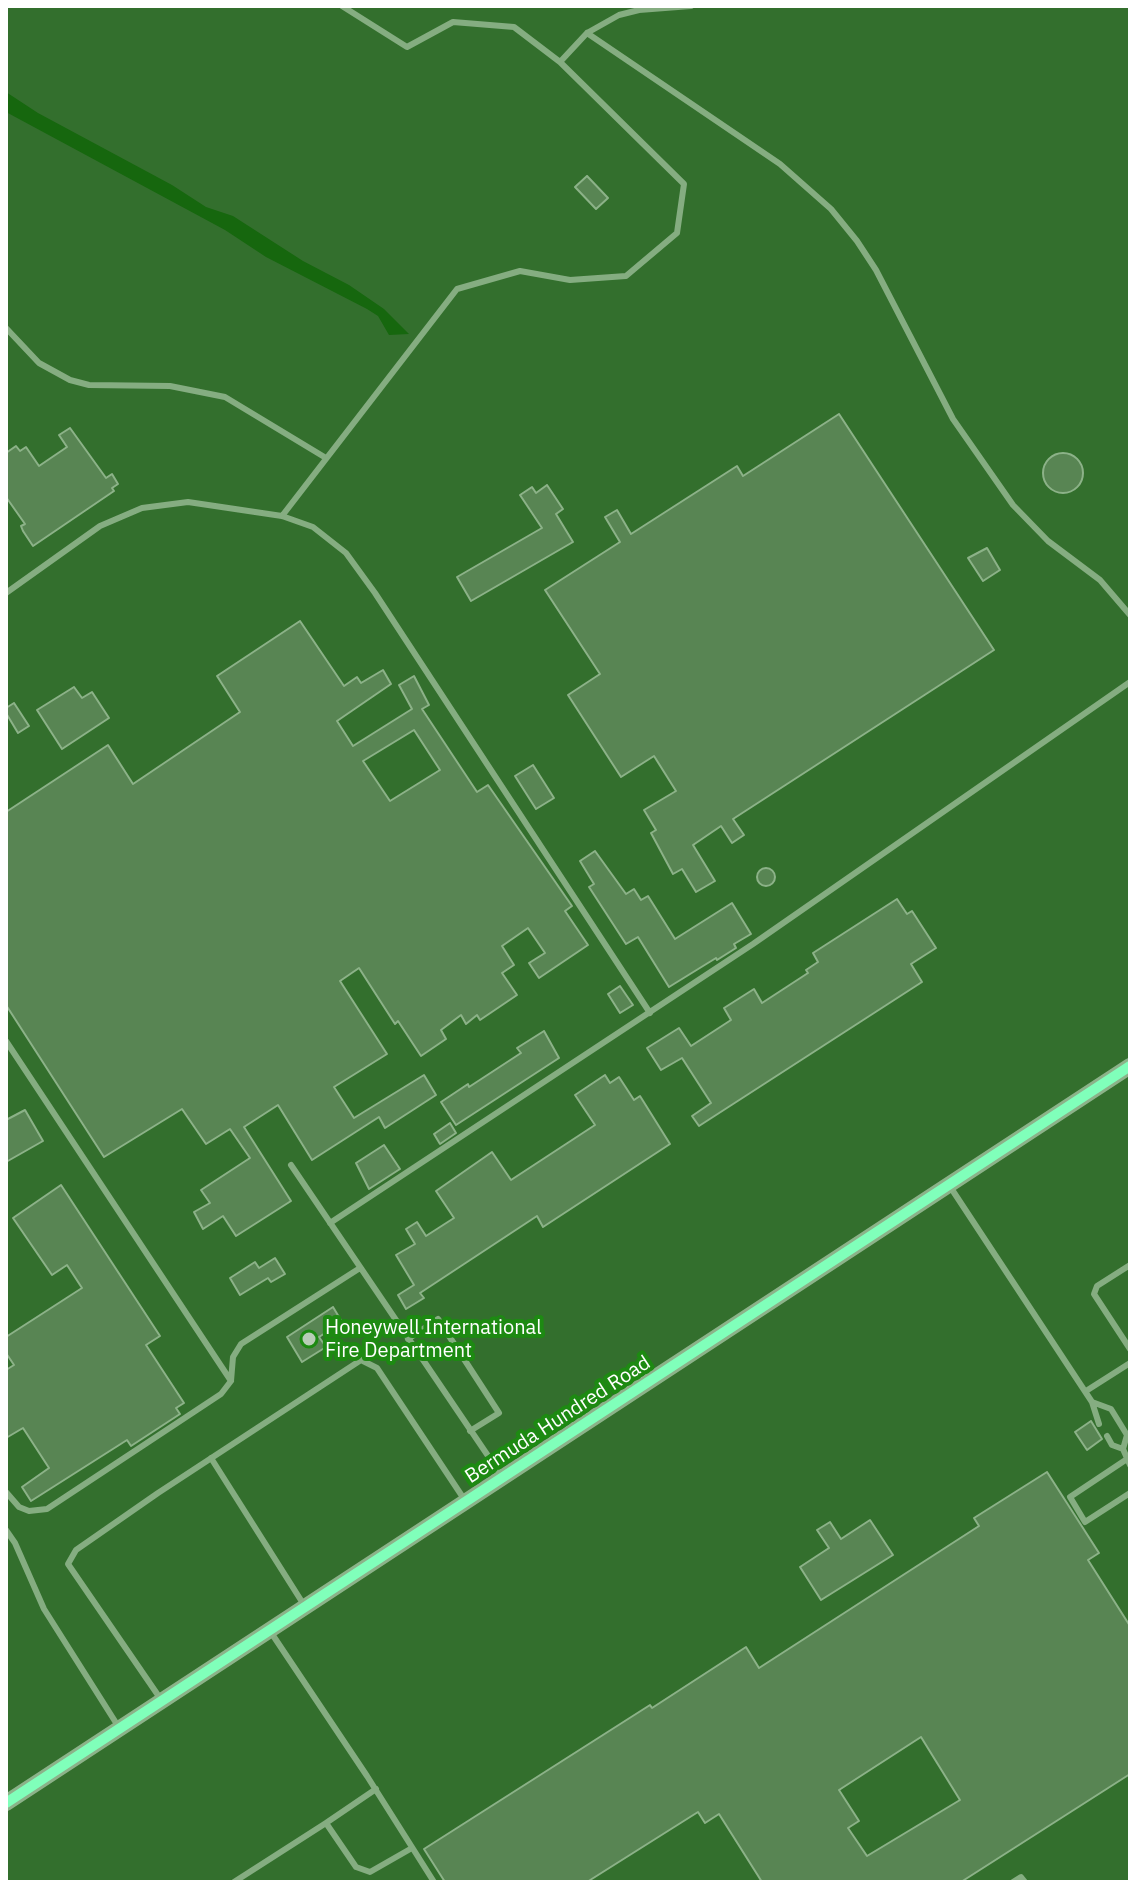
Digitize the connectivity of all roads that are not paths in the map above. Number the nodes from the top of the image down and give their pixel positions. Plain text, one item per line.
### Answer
1 (342, 6) edge
2 (691, 6) edge
3 (587, 33) junction
4 (560, 62) junction
5 (6, 328) edge
6 (326, 458) junction
7 (282, 516) junction
8 (6, 593) edge
9 (1130, 615) edge
10 (1130, 682) edge
11 (650, 1013) junction
12 (6, 1041) edge
13 (1130, 1066) edge
14 (291, 1165) dead end
15 (949, 1185) junction
16 (330, 1223) junction
17 (1130, 1265) edge
18 (360, 1268) junction
19 (408, 1339) junction
20 (1130, 1349) edge
21 (1130, 1363) edge
22 (231, 1381) junction
23 (1086, 1391) junction
24 (1092, 1402) junction
25 (1099, 1424) dead end
26 (470, 1431) junction
27 (1107, 1436) dead end
28 (1123, 1449) junction
29 (211, 1458) junction
30 (1129, 1462) edge
31 (503, 1478) junction
32 (6, 1492) edge
33 (1130, 1493) edge
34 (466, 1502) junction
35 (6, 1530) edge
36 (306, 1608) junction
37 (270, 1631) junction
38 (162, 1702) junction
39 (120, 1729) junction
40 (376, 1789) junction
41 (6, 1803) edge
42 (326, 1823) junction
43 (412, 1848) junction
44 (234, 1882) edge
45 (434, 1882) edge
46 (1013, 1882) edge
47 (1025, 1882) edge

1 - 4 lane
2 - 3 lane
3 - 4 lane
3 - 9 lane
4 - 6 lane
5 - 6 lane
6 - 7 lane
7 - 8 lane
7 - 11 lane
10 - 11 lane
11 - 16 lane
12 - 22 lane
13 - 15 street, Bermuda Hundred Road
14 - 16 lane
15 - 23 lane
15 - 31 street, Bermuda Hundred Road
16 - 18 lane
17 - 20 lane
18 - 19 lane
18 - 22 lane
19 - 26 lane
19 - 26 lane
21 - 23 lane
22 - 32 lane
23 - 24 lane
24 - 25 lane
24 - 28 lane
26 - 31 lane
27 - 28 lane
28 - 30 lane
29 - 34 lane
29 - 36 lane
29 - 38 lane
30 - 33 lane
31 - 34 street, Bermuda Hundred Road
34 - 36 street, Bermuda Hundred Road
35 - 39 lane
36 - 37 street, Bermuda Hundred Road
37 - 38 street, Bermuda Hundred Road
37 - 40 lane
38 - 39 street, Bermuda Hundred Road
39 - 41 street, Bermuda Hundred Road
40 - 42 lane
40 - 43 lane
42 - 43 lane
42 - 44 lane
43 - 45 lane
46 - 47 lane

